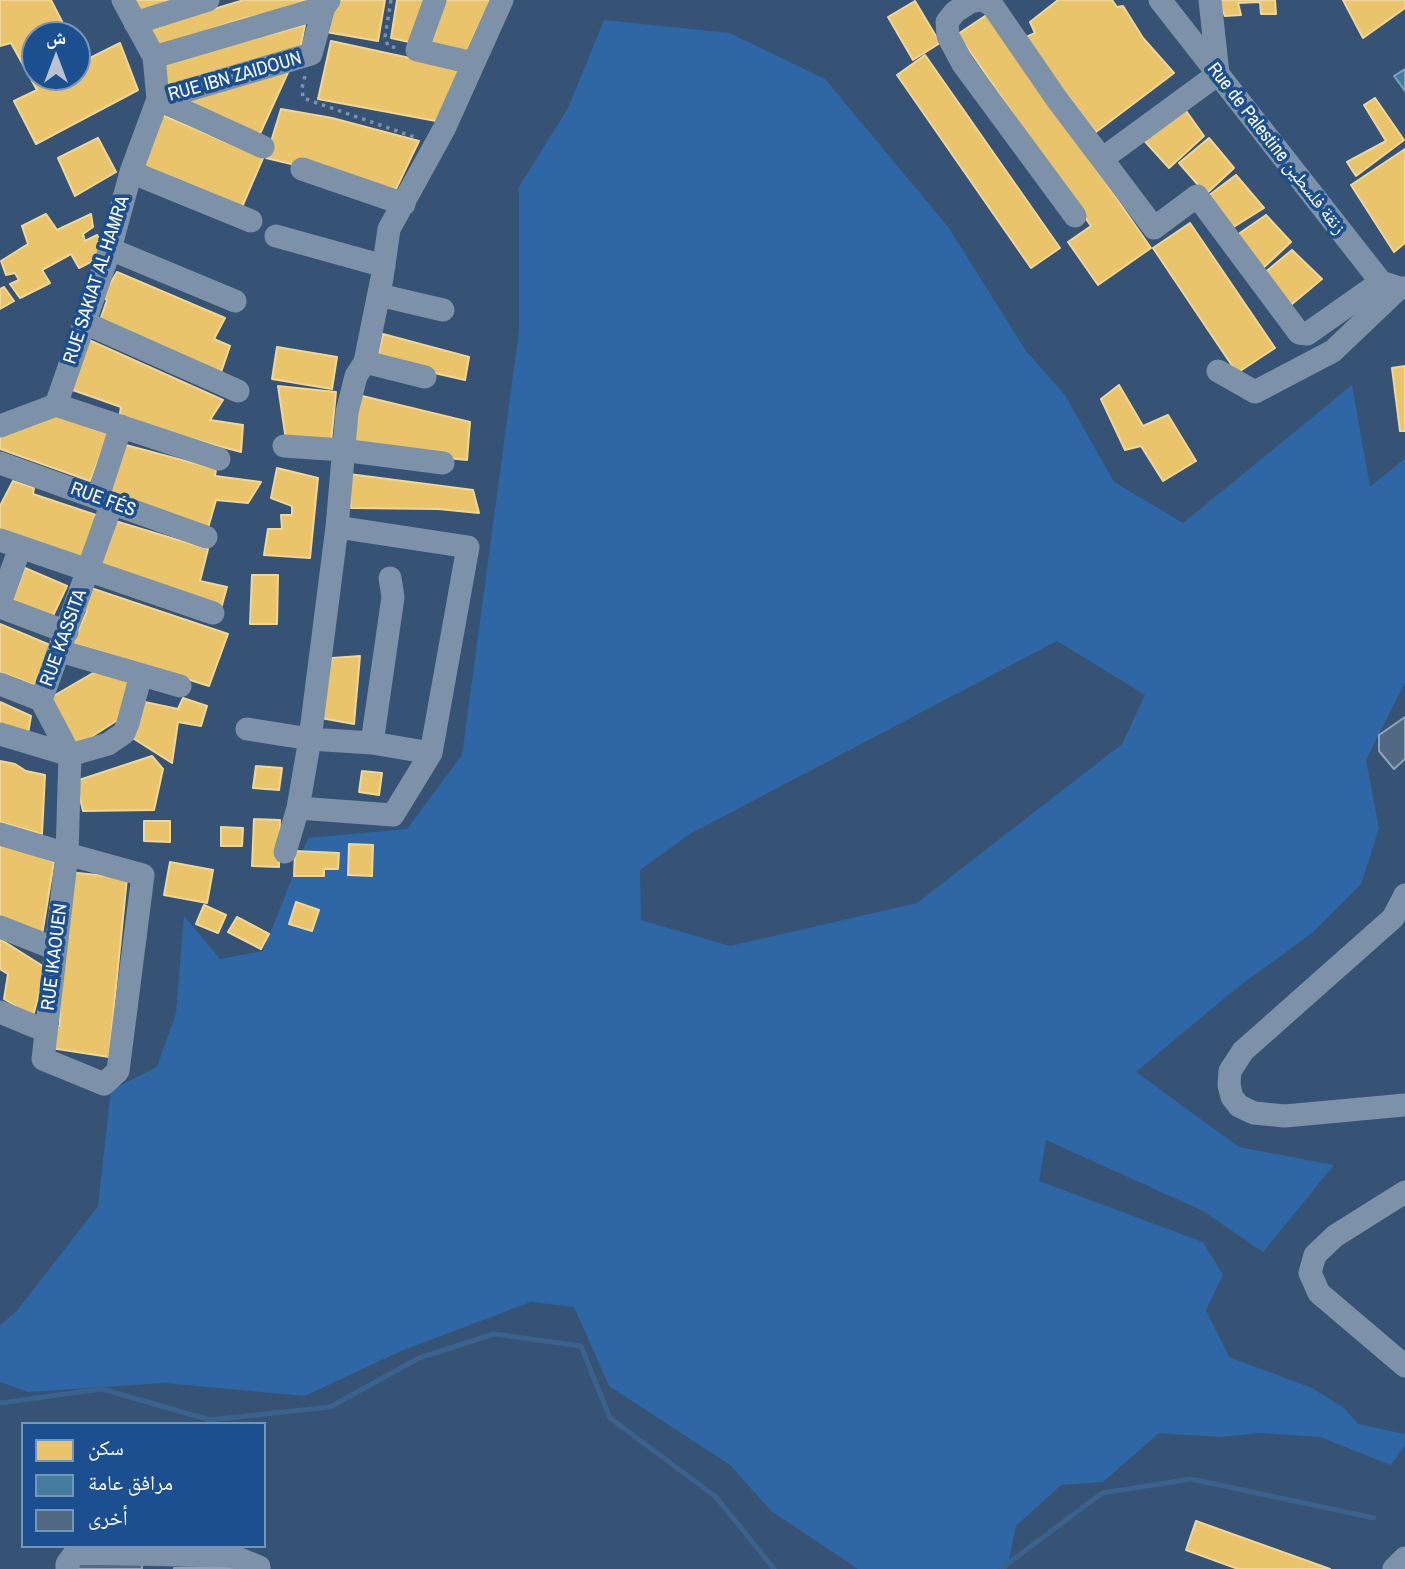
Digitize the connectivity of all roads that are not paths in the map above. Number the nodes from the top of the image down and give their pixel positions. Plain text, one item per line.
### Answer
1 (123, 0) edge
2 (208, 0) edge
3 (435, 0) edge
4 (502, 0) edge
5 (980, 0) edge
6 (1160, 0) edge
7 (1210, 0) edge
8 (326, 4) edge
9 (135, 23) junction
10 (153, 57) junction
11 (473, 63) junction
12 (1218, 74) junction
13 (158, 99) junction
14 (263, 147) dead end
15 (1102, 159) junction
16 (302, 169) dead end
17 (131, 173) junction
18 (404, 204) junction
19 (1075, 216) dead end
20 (251, 221) dead end
21 (276, 236) dead end
22 (110, 248) junction
23 (384, 265) junction
24 (1395, 286) edge
25 (379, 295) junction
26 (235, 301) dead end
27 (443, 310) dead end
28 (85, 323) junction
29 (365, 362) junction
30 (1219, 371) dead end
31 (425, 377) dead end
32 (237, 391) dead end
33 (56, 405) junction
34 (0, 426) edge
35 (121, 426) junction
36 (284, 446) dead end
37 (342, 450) junction
38 (219, 459) dead end
39 (0, 463) edge
40 (443, 463) dead end
41 (105, 500) junction
42 (337, 527) junction
43 (206, 537) dead end
44 (10, 544) edge
45 (88, 572) junction
46 (390, 578) dead end
47 (0, 605) edge
48 (213, 613) dead end
49 (63, 641) junction
50 (141, 675) junction
51 (0, 684) edge
52 (180, 686) dead end
53 (41, 700) junction
54 (247, 729) dead end
55 (0, 734) edge
56 (310, 739) junction
57 (372, 743) junction
58 (430, 753) junction
59 (70, 755) junction
60 (298, 808) junction
61 (0, 834) edge
62 (285, 852) dead end
63 (67, 854) junction
64 (1405, 895) edge
65 (0, 927) edge
66 (56, 949) junction
67 (0, 1012) edge
68 (46, 1031) junction
69 (1405, 1105) edge
70 (1405, 1192) edge
71 (1405, 1366) edge
72 (1405, 1558) edge
73 (159, 1562) edge
74 (67, 1569) edge
75 (259, 1569) edge
76 (1394, 1569) edge

1 - 9 street
2 - 9 street
3 - 11 street
4 - 11 street
5 - 15 street
5 - 19 street
6 - 12 street, Rue de Palestine زنقة فلسطين
7 - 12 street
8 - 10 street
8 - 13 street, RUE IBN ZAIDOUN
9 - 10 street
10 - 13 street
11 - 18 street
12 - 15 street
12 - 24 street, Rue de Palestine زنقة فلسطين
13 - 14 street
13 - 17 street, RUE SAKIAT AL HAMRA
15 - 24 street
16 - 18 street
17 - 20 street
17 - 22 street, RUE SAKIAT AL HAMRA
18 - 23 street
21 - 23 street
22 - 26 street
22 - 28 street, RUE SAKIAT AL HAMRA
23 - 25 street
24 - 30 street
25 - 27 street
25 - 29 street
28 - 32 street
28 - 33 street, RUE SAKIAT AL HAMRA
29 - 31 street
29 - 37 street
33 - 34 street
33 - 35 street
35 - 38 street
35 - 41 street, RUE KASSITA
36 - 37 street
37 - 40 street
37 - 42 street
39 - 41 street, RUE FÉS
41 - 43 street, RUE FÉS
41 - 45 street, RUE KASSITA
42 - 56 street
42 - 58 street
44 - 45 street
44 - 47 street
45 - 48 street
45 - 49 street, RUE KASSITA
46 - 57 street
47 - 49 street
49 - 50 street
49 - 53 street, RUE KASSITA
50 - 52 street
50 - 59 street
51 - 53 street
53 - 59 street, RUE KASSITA
54 - 56 street
55 - 59 street
56 - 57 street
56 - 60 street
57 - 58 street
58 - 60 street
59 - 63 street, RUE KASSITA
60 - 62 street
61 - 63 street
63 - 66 street, RUE IKAOUEN
63 - 68 street, RUE IKAOUEN
64 - 69 street
65 - 66 street
66 - 68 street, RUE IKAOUEN
67 - 68 street
70 - 71 street
72 - 76 street
73 - 74 street
73 - 75 street

